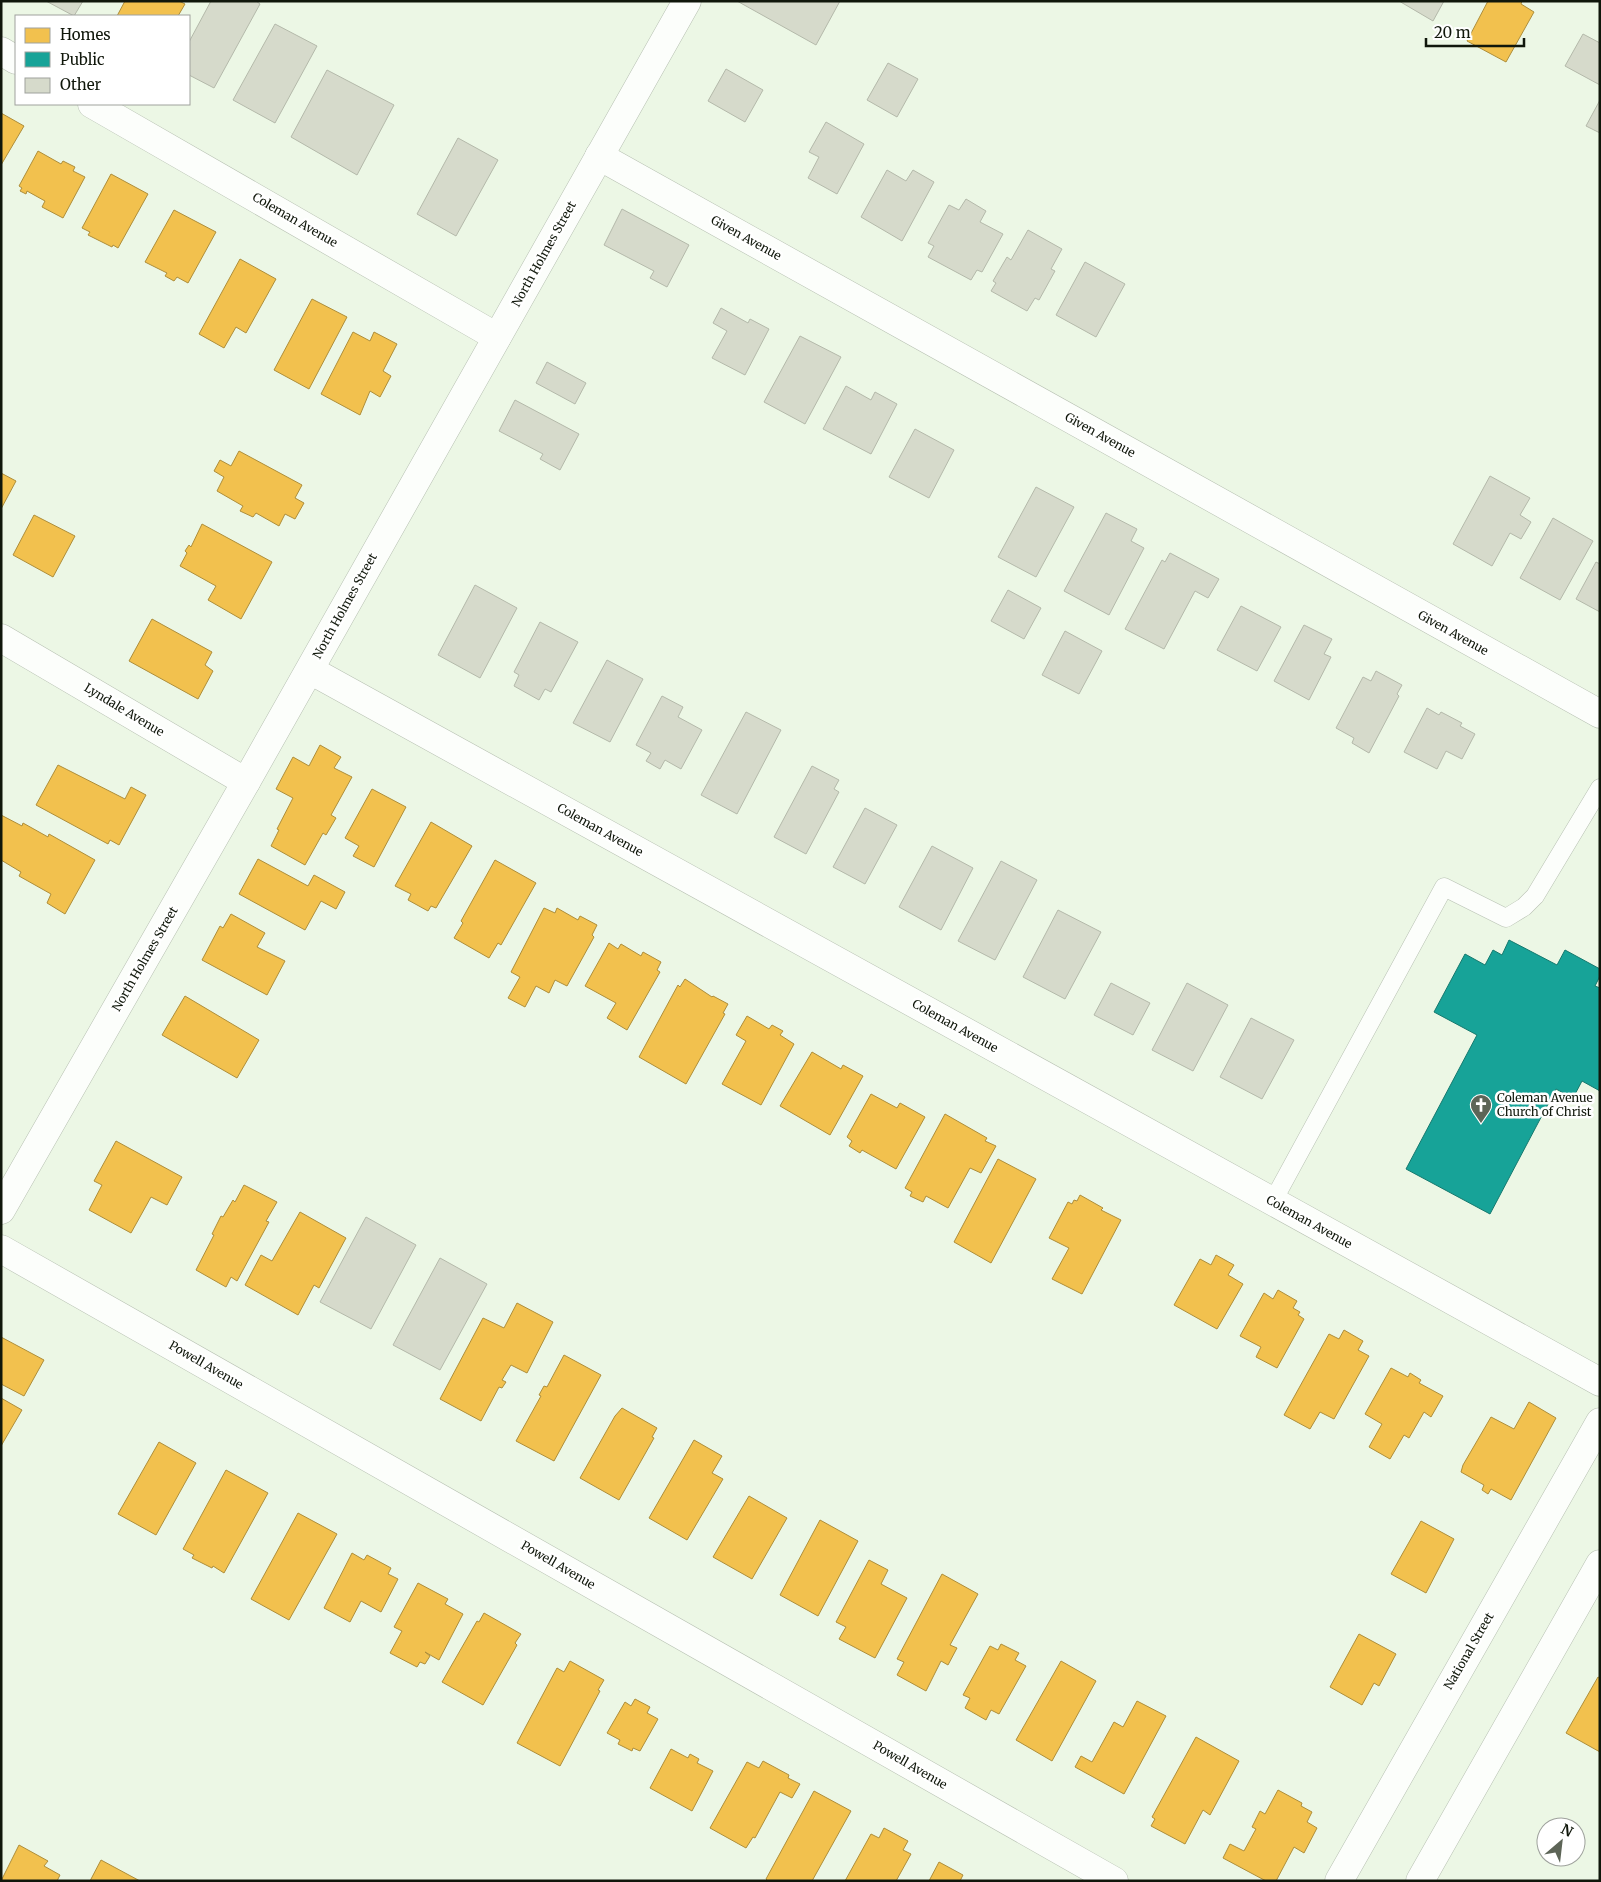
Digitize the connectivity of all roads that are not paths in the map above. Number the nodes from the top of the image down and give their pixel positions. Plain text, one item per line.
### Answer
1 (687, 1) edge
2 (1, 51) edge
3 (15, 59) edge
4 (94, 105) edge
5 (599, 156) junction
6 (497, 337) junction
7 (1, 638) edge
8 (310, 670) junction
9 (1600, 714) edge
10 (246, 782) junction
11 (1600, 788) edge
12 (1273, 1201) junction
13 (1, 1210) edge
14 (1, 1249) edge
15 (1600, 1382) edge
16 (1600, 1422) edge
17 (1600, 1564) edge
18 (1114, 1881) edge
19 (1339, 1881) edge
20 (1420, 1881) edge

1 - 5 street, North Holmes Street
2 - 3 street
4 - 6 street, Coleman Avenue
5 - 6 street, North Holmes Street
5 - 9 street, Given Avenue
6 - 8 street, North Holmes Street
7 - 10 street, Lyndale Avenue
8 - 10 street, North Holmes Street
8 - 12 street, Coleman Avenue
10 - 13 street, North Holmes Street
11 - 12 lane
12 - 15 street, Coleman Avenue
14 - 18 street, Powell Avenue
16 - 19 street, National Street
17 - 20 street

